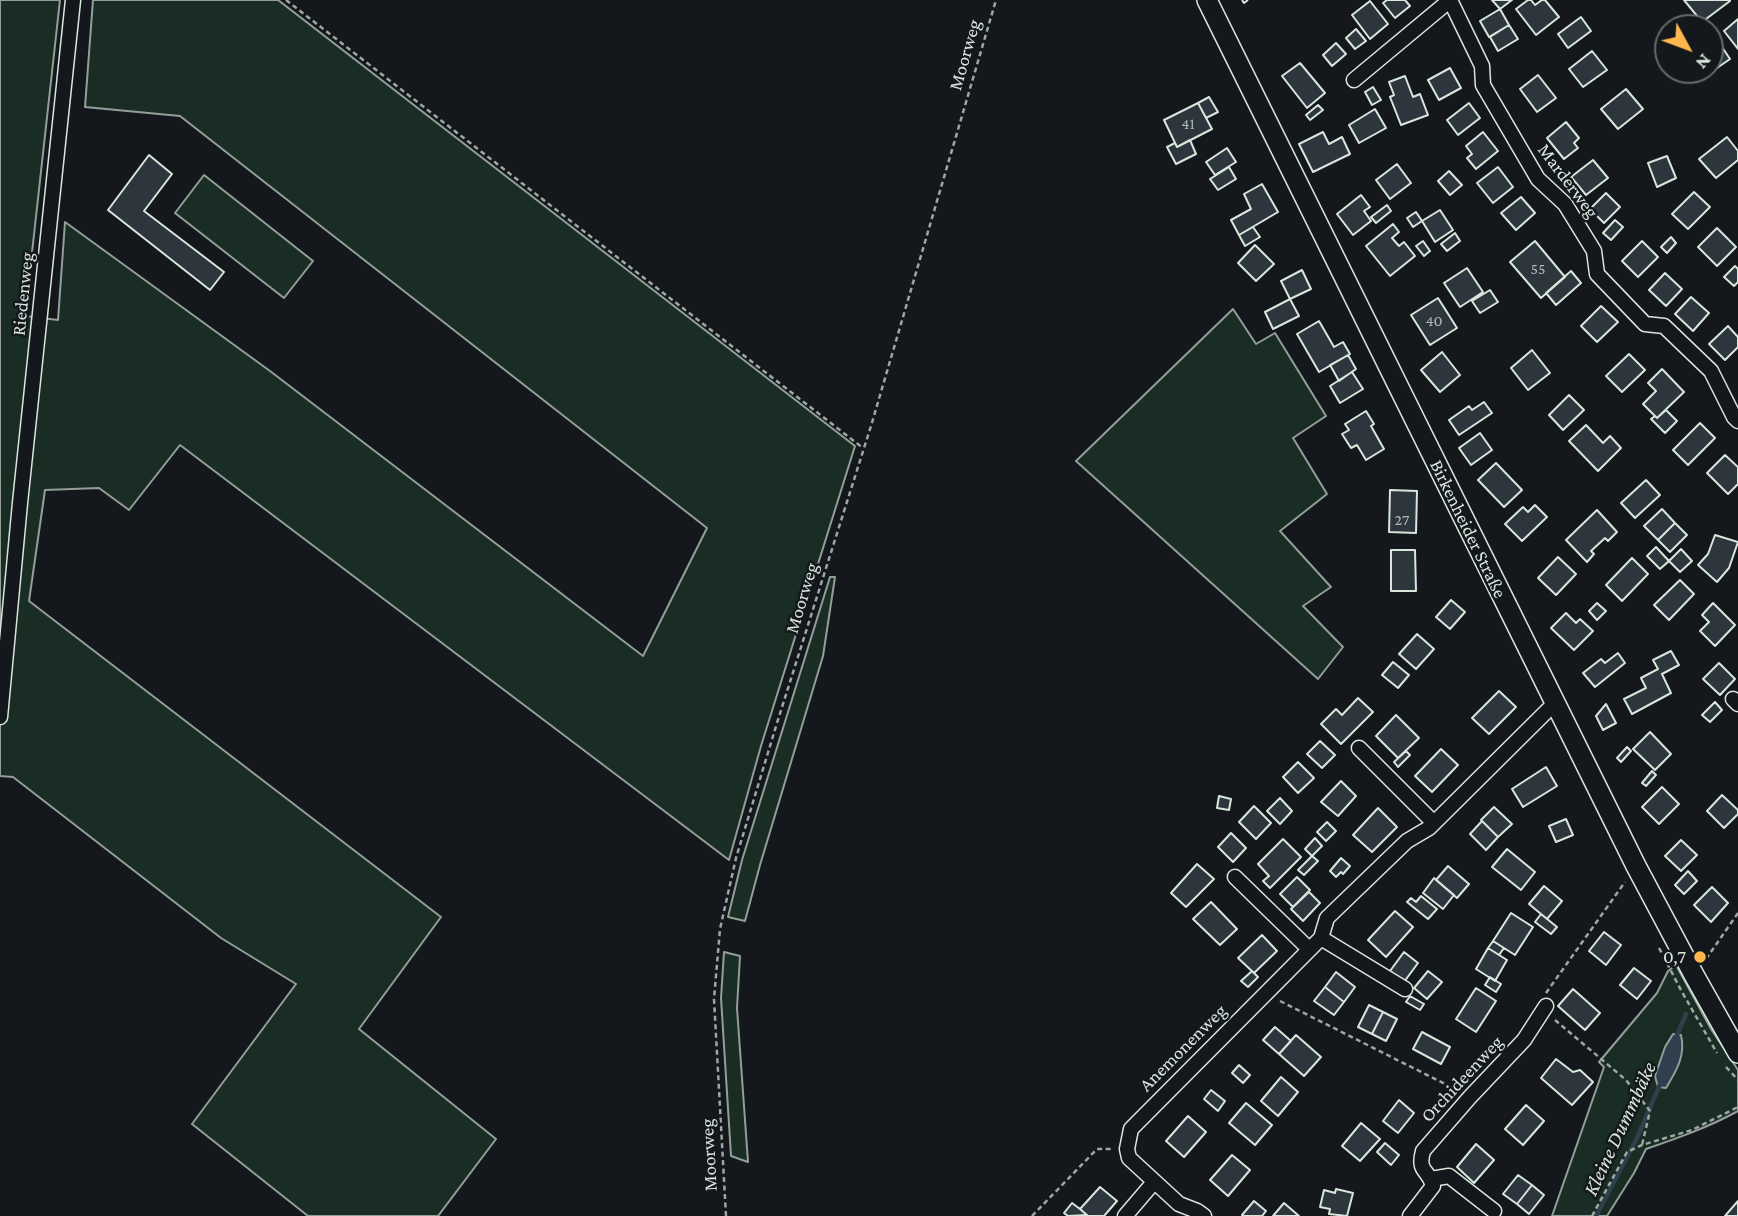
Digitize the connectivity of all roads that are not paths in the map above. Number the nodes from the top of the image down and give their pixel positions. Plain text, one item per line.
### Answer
1 (73, 0) edge
2 (1207, 0) edge
3 (1449, 0) edge
4 (1354, 80) dead end
5 (1738, 421) edge
6 (1555, 703) junction
7 (0, 717) edge
8 (1359, 748) dead end
9 (1434, 823) junction
10 (1235, 877) dead end
11 (1321, 938) junction
12 (1309, 949) junction
13 (1405, 989) dead end
14 (1544, 1008) road end
15 (1738, 1053) edge
16 (1431, 1179) junction
17 (1154, 1182) junction
18 (1494, 1211) dead end
19 (1125, 1216) edge
20 (1204, 1216) edge
21 (1410, 1216) edge

1 - 7 street, Riedenweg
2 - 6 street, Birkenheider Straße
3 - 4 street, Marderweg
3 - 5 street, Marderweg
6 - 9 street, Anemonenweg
6 - 15 street, Birkenheider Straße
8 - 9 street
9 - 11 street, Anemonenweg
10 - 12 street
11 - 12 street, Anemonenweg
11 - 13 street
12 - 17 street, Anemonenweg
14 - 16 street, Orchideenweg
16 - 18 street
16 - 21 street
17 - 19 street
17 - 20 street

